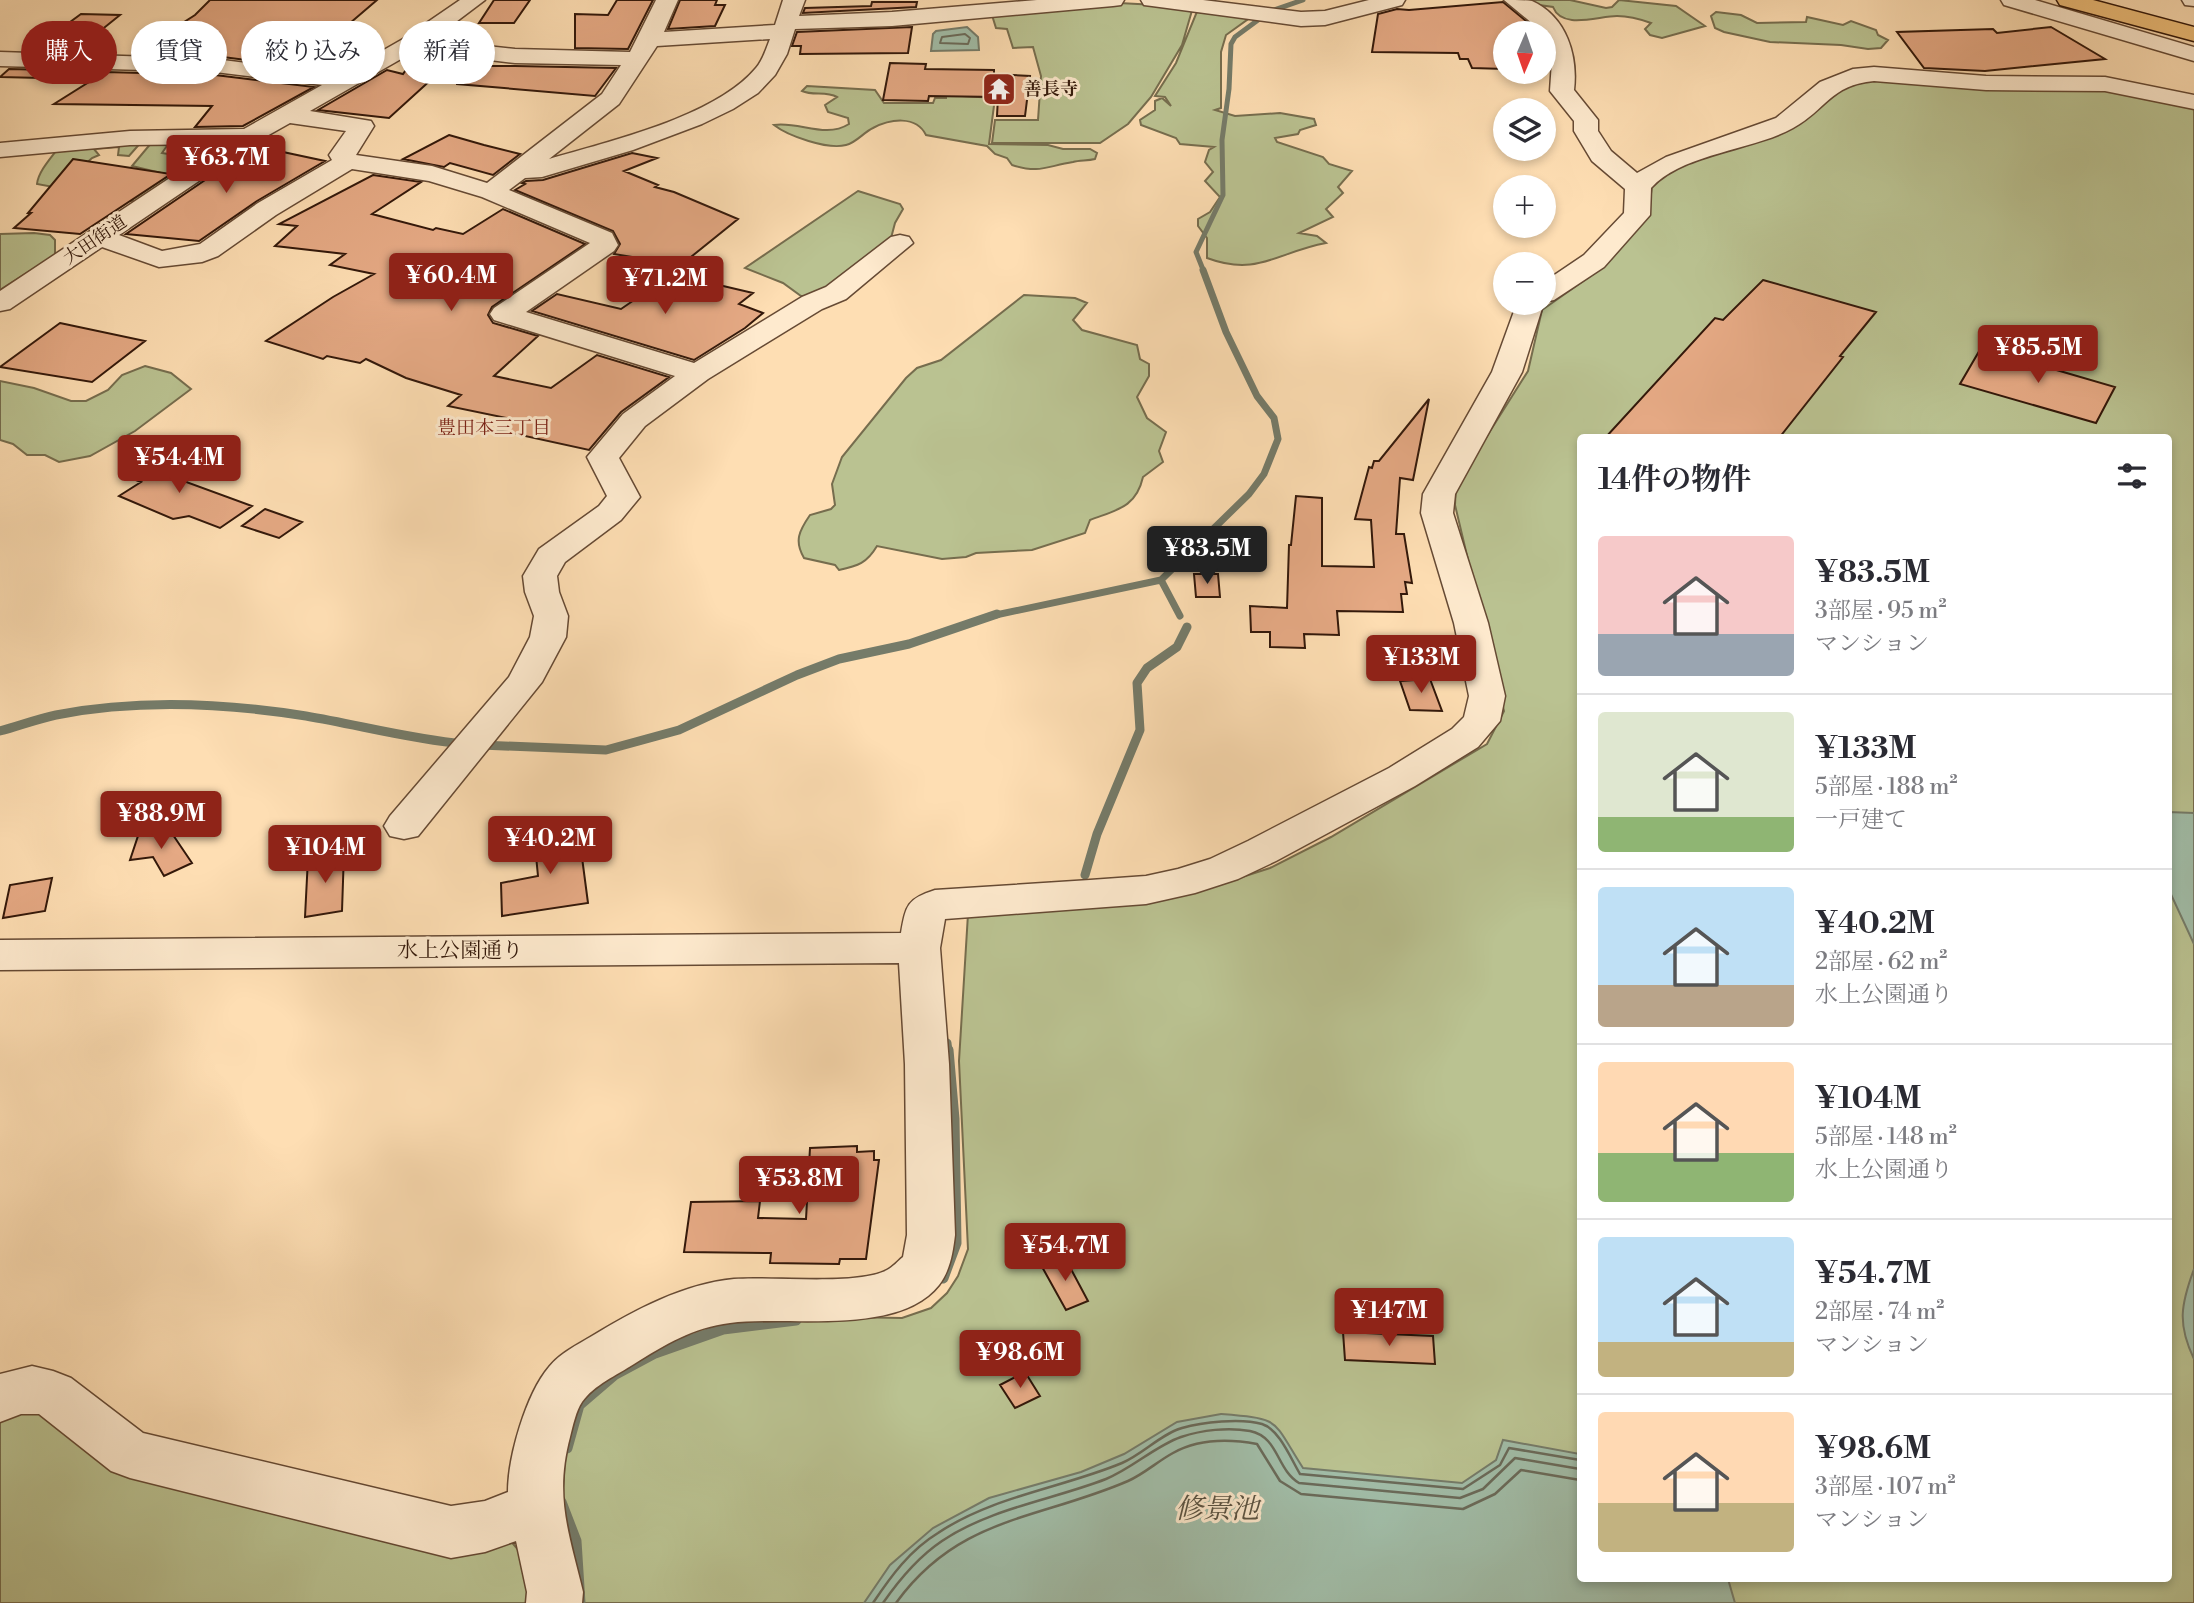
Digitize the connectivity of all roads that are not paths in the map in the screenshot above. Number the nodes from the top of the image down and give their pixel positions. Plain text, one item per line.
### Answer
1 (474, 0) edge
2 (667, 0) edge
3 (1113, 0) edge
4 (1152, 0) edge
5 (1394, 0) edge
6 (1515, 0) edge
7 (2012, 0) edge
8 (2068, 0) edge
9 (2125, 0) edge
10 (787, 18) edge
11 (2194, 19) edge
12 (444, 21) edge
13 (2194, 34) edge
14 (644, 49) junction
15 (495, 54) edge
16 (2194, 54) edge
17 (0, 59) edge
18 (241, 68) edge
19 (340, 84) edge
20 (2194, 102) edge
21 (288, 115) junction
22 (249, 136) junction
23 (0, 150) edge
24 (348, 161) junction
25 (500, 186) junction
26 (1638, 187) junction
27 (100, 237) junction
28 (900, 243) dead end
29 (1556, 286) edge
30 (0, 303) edge
31 (1527, 315) edge
32 (698, 373) junction
33 (404, 825) dead end
34 (919, 948) junction
35 (0, 955) edge
36 (0, 1399) edge
37 (537, 1504) junction
38 (554, 1603) edge

1 - 12 street, 大田街道
2 - 14 street
3 - 10 street
4 - 5 street
6 - 26 street
7 - 16 street
8 - 13 highway
9 - 11 highway
10 - 14 street
10 - 25 street
14 - 15 street
14 - 25 street
17 - 18 street
19 - 21 street, 大田街道
20 - 26 street
21 - 22 street, 大田街道
21 - 24 street
22 - 23 street
22 - 27 street, 大田街道
24 - 25 street
24 - 27 street
25 - 32 street
26 - 29 street
27 - 30 street, 大田街道
28 - 32 street
31 - 34 street
32 - 33 street
34 - 35 street, 水上公園通り
34 - 37 street
36 - 37 street
37 - 38 street

